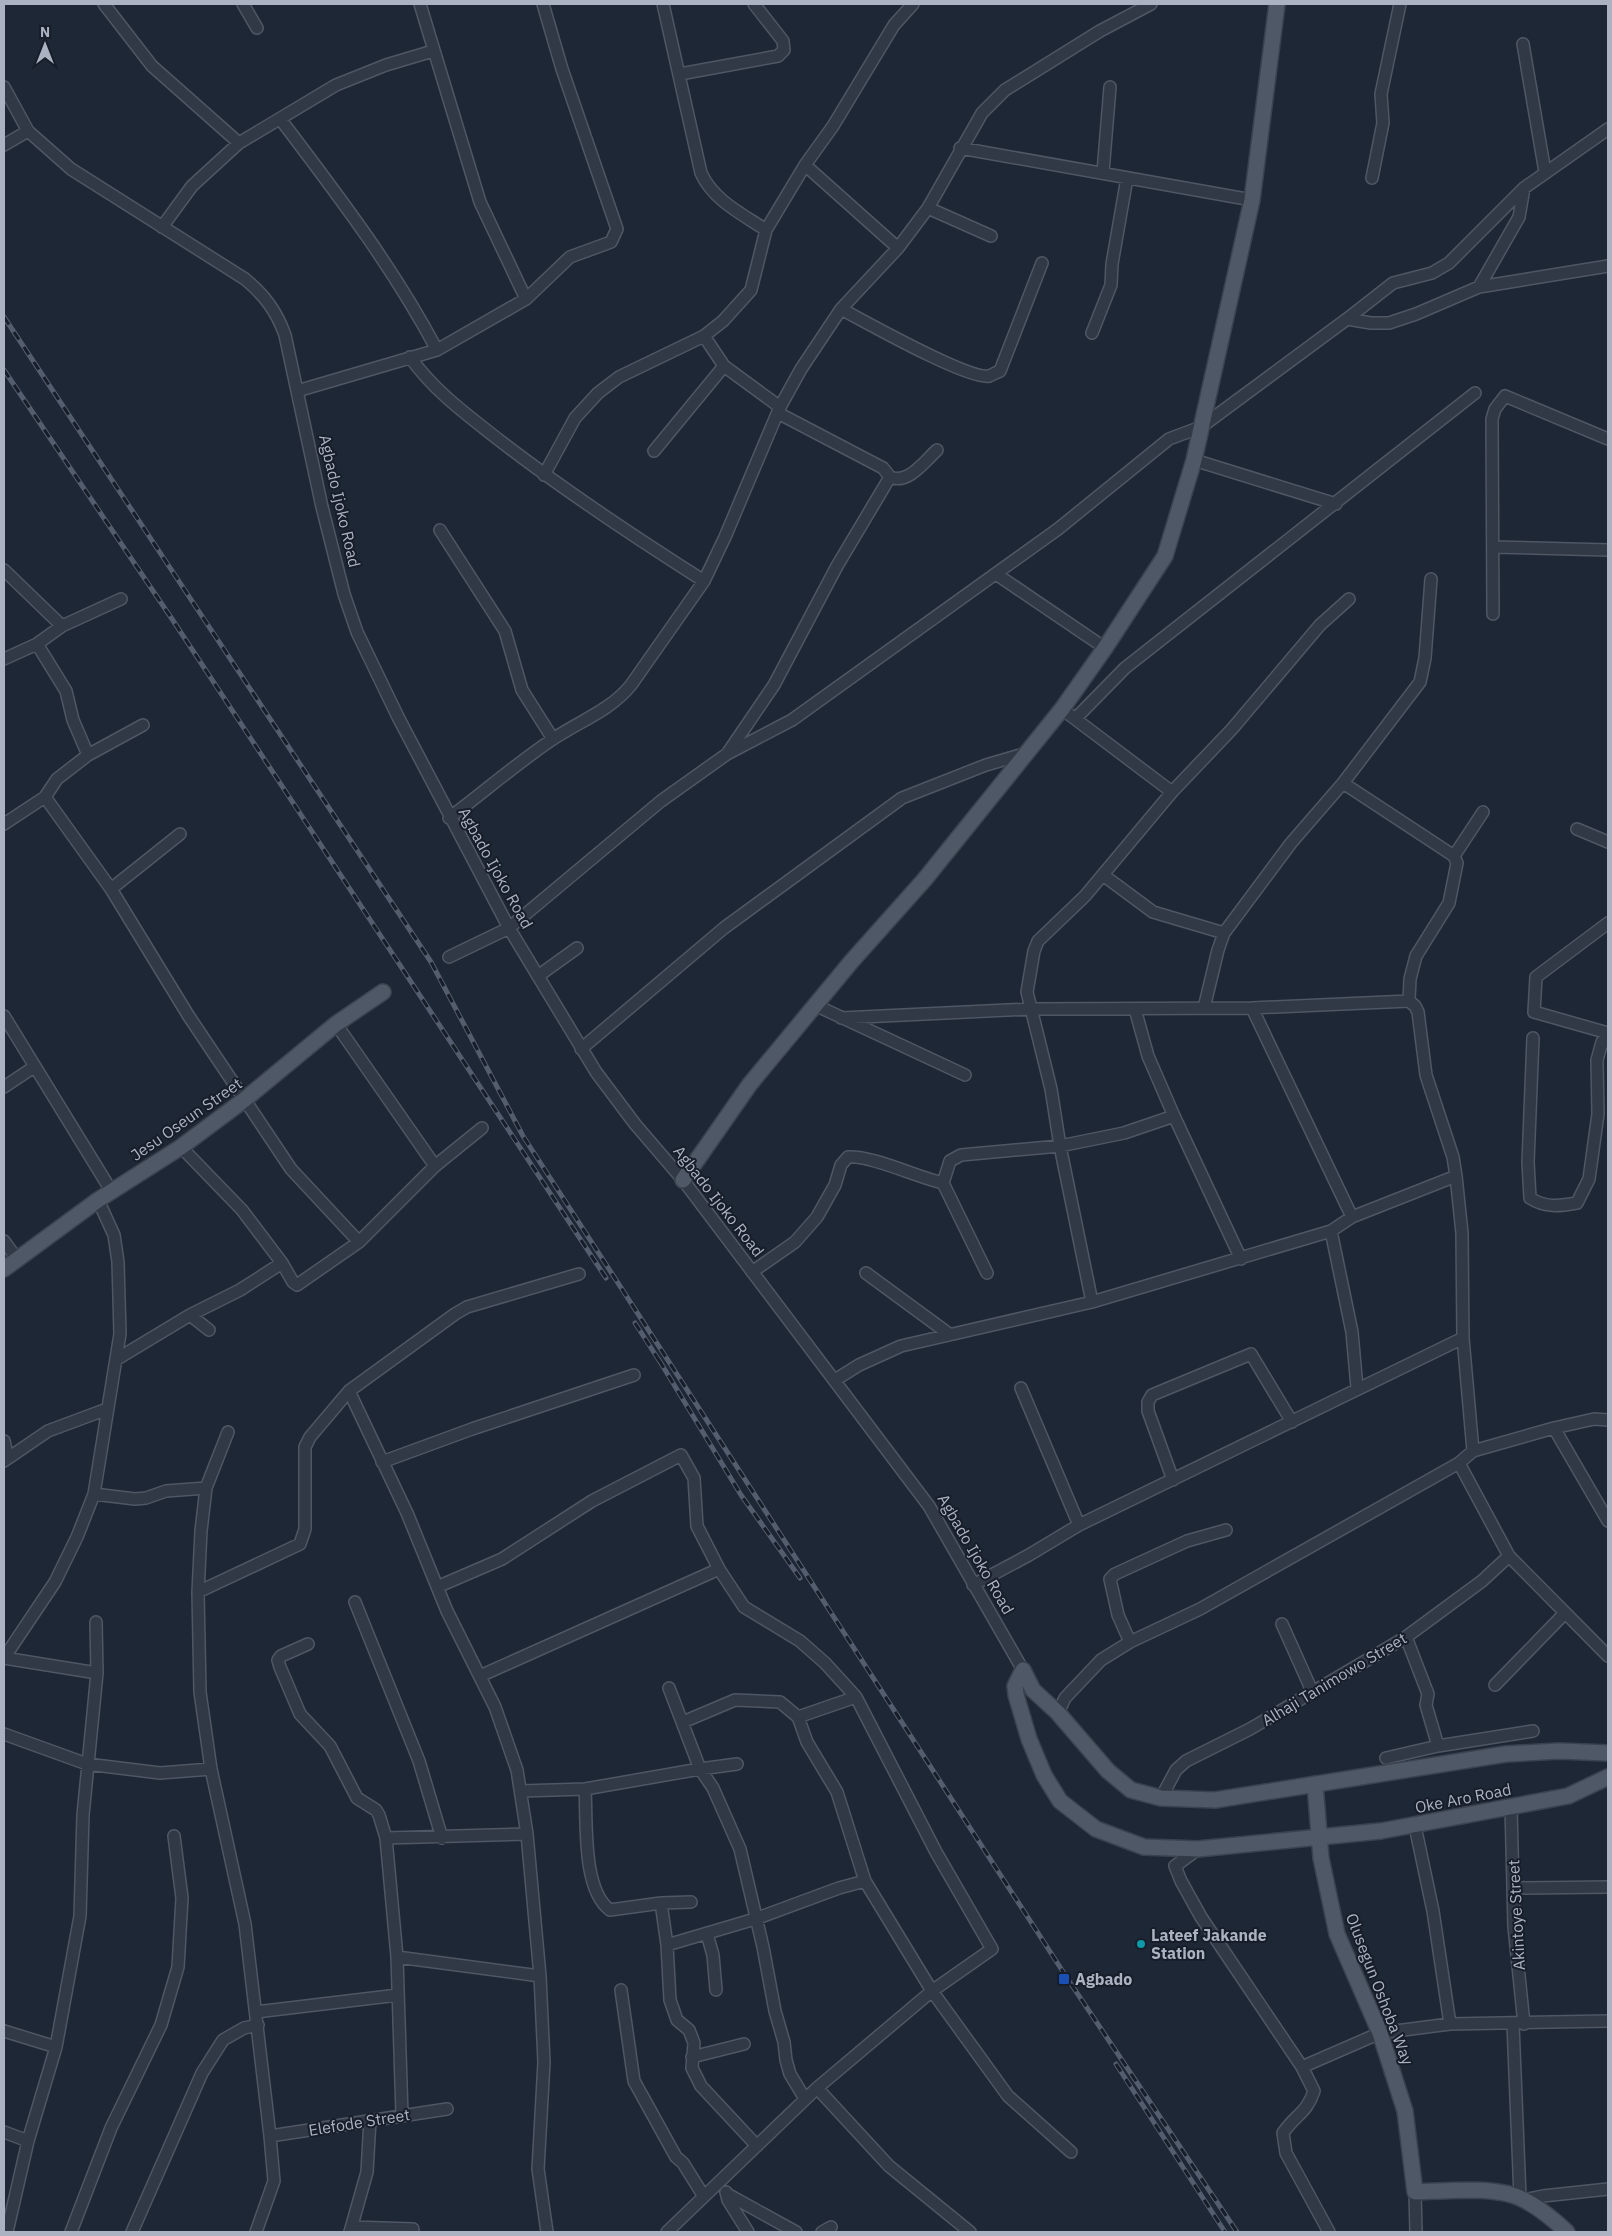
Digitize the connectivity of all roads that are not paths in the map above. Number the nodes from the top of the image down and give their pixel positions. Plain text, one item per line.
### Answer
1 (104, 4) edge
2 (243, 4) edge
3 (420, 4) edge
4 (543, 4) edge
5 (663, 4) edge
6 (754, 4) edge
7 (913, 4) edge
8 (1151, 4) edge
9 (1277, 4) edge
10 (1400, 4) edge
11 (257, 28) dead end
12 (1523, 44) dead end
13 (433, 51) junction
14 (680, 74) junction
15 (4, 87) edge
16 (1110, 87) dead end
17 (281, 120) junction
18 (1608, 130) edge
19 (28, 131) junction
20 (239, 143) junction
21 (4, 145) edge
22 (960, 148) junction
23 (805, 165) junction
24 (1103, 172) junction
25 (1545, 172) junction
26 (1127, 178) junction
27 (1372, 178) dead end
28 (1524, 188) junction
29 (1252, 200) junction
30 (928, 208) junction
31 (162, 227) junction
32 (766, 230) junction
33 (991, 236) dead end
34 (898, 248) junction
35 (1042, 264) dead end
36 (1608, 266) edge
37 (1480, 287) junction
38 (526, 299) junction
39 (840, 309) junction
40 (1346, 319) junction
41 (1092, 333) dead end
42 (704, 336) junction
43 (437, 350) junction
44 (410, 357) junction
45 (724, 366) junction
46 (297, 391) junction
47 (1475, 393) dead end
48 (779, 410) junction
49 (1201, 427) junction
50 (1608, 438) edge
51 (937, 450) dead end
52 (654, 451) dead end
53 (1194, 460) junction
54 (544, 476) junction
55 (890, 477) junction
56 (1336, 504) junction
57 (440, 530) dead end
58 (1493, 547) junction
59 (1608, 550) edge
60 (4, 570) edge
61 (996, 574) junction
62 (1431, 579) dead end
63 (704, 581) junction
64 (121, 599) dead end
65 (1349, 599) dead end
66 (1493, 614) dead end
67 (62, 626) junction
68 (37, 644) junction
69 (1105, 648) junction
70 (4, 659) edge
71 (1062, 709) junction
72 (1076, 718) junction
73 (142, 725) dead end
74 (553, 739) junction
75 (1028, 753) junction
76 (728, 754) junction
77 (88, 756) junction
78 (1343, 783) junction
79 (1172, 792) junction
80 (45, 797) junction
81 (1482, 812) dead end
82 (449, 818) junction
83 (4, 824) edge
84 (1577, 828) dead end
85 (180, 834) dead end
86 (1608, 842) edge
87 (1454, 856) junction
88 (1103, 875) junction
89 (112, 889) junction
90 (1608, 923) edge
91 (509, 928) junction
92 (1224, 933) junction
93 (577, 948) dead end
94 (449, 957) dead end
95 (538, 976) junction
96 (383, 992) dead end
97 (1409, 1001) junction
98 (815, 1005) junction
99 (1204, 1008) junction
100 (1252, 1008) junction
101 (1031, 1009) junction
102 (1135, 1009) junction
103 (4, 1016) edge
104 (841, 1018) junction
105 (336, 1024) junction
106 (1608, 1034) edge
107 (1533, 1038) dead end
108 (1608, 1042) edge
109 (581, 1049) junction
110 (34, 1067) junction
111 (965, 1075) dead end
112 (4, 1087) edge
113 (244, 1100) junction
114 (1174, 1116) junction
115 (482, 1128) dead end
116 (1060, 1146) junction
117 (181, 1147) junction
118 (434, 1166) junction
119 (1456, 1176) junction
120 (683, 1180) junction
121 (943, 1183) junction
122 (112, 1192) junction
123 (98, 1200) junction
124 (1352, 1217) junction
125 (1331, 1231) junction
126 (4, 1241) edge
127 (359, 1242) junction
128 (17, 1258) junction
129 (1242, 1259) junction
130 (282, 1263) junction
131 (4, 1269) edge
132 (752, 1272) junction
133 (866, 1273) dead end
134 (987, 1273) dead end
135 (580, 1274) dead end
136 (1092, 1302) junction
137 (190, 1315) junction
138 (210, 1330) dead end
139 (948, 1334) junction
140 (1464, 1338) junction
141 (117, 1360) junction
142 (634, 1375) dead end
143 (835, 1380) junction
144 (1021, 1388) dead end
145 (1357, 1388) junction
146 (349, 1390) junction
147 (107, 1409) junction
148 (1608, 1420) edge
149 (1292, 1422) junction
150 (1554, 1428) junction
151 (228, 1432) dead end
152 (4, 1441) edge
153 (1473, 1451) junction
154 (6, 1460) edge
155 (382, 1462) junction
156 (1460, 1463) junction
157 (1173, 1480) junction
158 (206, 1488) junction
159 (94, 1494) junction
160 (1608, 1521) edge
161 (1079, 1525) junction
162 (1226, 1530) dead end
163 (1509, 1556) junction
164 (719, 1569) junction
165 (973, 1585) junction
166 (437, 1587) junction
167 (198, 1592) junction
168 (355, 1602) dead end
169 (1566, 1613) junction
170 (96, 1622) dead end
171 (1282, 1624) dead end
172 (1406, 1637) junction
173 (1130, 1642) junction
174 (308, 1644) dead end
175 (1608, 1656) edge
176 (4, 1658) edge
177 (1022, 1670) junction
178 (97, 1674) junction
179 (480, 1676) junction
180 (1495, 1684) dead end
181 (669, 1688) dead end
182 (1312, 1691) junction
183 (856, 1697) junction
184 (1058, 1713) junction
185 (798, 1717) junction
186 (683, 1722) junction
187 (1533, 1731) dead end
188 (4, 1734) edge
189 (1438, 1746) junction
190 (1608, 1753) edge
191 (1386, 1758) dead end
192 (87, 1764) junction
193 (737, 1764) dead end
194 (211, 1769) junction
195 (700, 1769) junction
196 (1608, 1777) edge
197 (1315, 1784) junction
198 (585, 1789) junction
199 (520, 1791) junction
200 (1161, 1798) junction
201 (1511, 1807) junction
202 (1415, 1826) junction
203 (527, 1834) junction
204 (174, 1836) dead end
205 (386, 1838) junction
206 (442, 1838) junction
207 (1319, 1838) junction
208 (1198, 1849) junction
209 (865, 1881) junction
210 (1608, 1887) edge
211 (1514, 1888) junction
212 (691, 1902) dead end
213 (661, 1903) junction
214 (755, 1919) junction
215 (707, 1934) junction
216 (667, 1945) junction
217 (397, 1957) junction
218 (540, 1976) junction
219 (621, 1990) dead end
220 (716, 1990) dead end
221 (932, 1991) junction
222 (398, 1995) junction
223 (256, 2012) junction
224 (1608, 2021) edge
225 (1450, 2024) junction
226 (1519, 2024) junction
227 (258, 2025) junction
228 (4, 2031) edge
229 (1380, 2033) junction
230 (744, 2044) dead end
231 (56, 2047) junction
232 (692, 2058) junction
233 (1302, 2067) junction
234 (817, 2088) junction
235 (805, 2099) junction
236 (448, 2109) dead end
237 (402, 2115) junction
238 (370, 2120) junction
239 (4, 2132) edge
240 (270, 2136) junction
241 (28, 2141) junction
242 (757, 2146) junction
243 (1071, 2152) dead end
244 (718, 2183) junction
245 (1608, 2189) edge
246 (1415, 2192) junction
247 (727, 2194) junction
248 (704, 2195) junction
249 (1522, 2199) junction
250 (351, 2229) edge
251 (413, 2229) dead end
252 (6, 2232) edge
253 (71, 2232) edge
254 (132, 2232) edge
255 (256, 2232) edge
256 (547, 2232) edge
257 (667, 2232) edge
258 (748, 2232) edge
259 (796, 2232) edge
260 (970, 2232) edge
261 (1329, 2232) edge
262 (1416, 2232) edge
263 (1567, 2232) edge

1 - 20 street
2 - 11 street
3 - 13 street
4 - 38 street
5 - 14 street
6 - 14 street
7 - 23 street
8 - 22 street
9 - 29 main road
10 - 27 street
12 - 25 street
13 - 17 street
13 - 38 street
14 - 32 street
15 - 19 street, Agbado Ijoko Road
16 - 24 street
17 - 20 street
17 - 43 street
18 - 25 street
19 - 21 street
19 - 31 street, Agbado Ijoko Road
20 - 31 street
22 - 24 street
22 - 30 street
23 - 32 street
23 - 34 street
24 - 26 street
25 - 28 street
26 - 29 street
26 - 41 street
28 - 37 street
28 - 40 street
29 - 49 main road
30 - 33 street
30 - 34 street
31 - 46 street, Agbado Ijoko Road
32 - 42 street
34 - 39 street
35 - 39 street
36 - 37 street
37 - 40 street
38 - 43 street
39 - 48 street
40 - 49 street
42 - 45 street
42 - 54 street
43 - 44 street
44 - 46 street
44 - 54 street
45 - 48 street
45 - 52 street
46 - 82 street, Agbado Ijoko Road
47 - 56 street
48 - 55 street
48 - 63 street
49 - 53 main road
49 - 61 street
50 - 58 street
51 - 55 street
53 - 56 street
53 - 69 main road
54 - 63 street
55 - 76 street
56 - 72 street
57 - 74 street
58 - 59 street
58 - 66 street
60 - 67 street
61 - 69 street
61 - 76 street
62 - 78 street
63 - 74 street
64 - 67 street
65 - 79 street
67 - 68 street
68 - 70 street
68 - 77 street
69 - 71 main road
71 - 72 street
71 - 75 main road
72 - 79 street
73 - 77 street
74 - 82 street
75 - 98 main road
75 - 109 street
76 - 91 street
77 - 80 street
78 - 87 street
78 - 92 street
79 - 88 street
80 - 83 street
80 - 89 street
81 - 87 street
82 - 91 street, Agbado Ijoko Road
84 - 86 street
85 - 89 street
87 - 97 street
88 - 92 street
88 - 101 street
89 - 113 street
90 - 106 street
91 - 94 street
91 - 95 street, Agbado Ijoko Road
92 - 99 street
93 - 95 street
95 - 109 street, Agbado Ijoko Road
96 - 105 main road, Jesu Oseun Street
97 - 100 street
97 - 119 street
98 - 104 street
98 - 120 main road
99 - 100 street
99 - 102 street
100 - 124 street
101 - 102 street
101 - 104 street
101 - 116 street
102 - 114 street
103 - 110 street
104 - 111 street
105 - 113 main road, Jesu Oseun Street
105 - 118 street
107 - 108 street
109 - 120 street, Agbado Ijoko Road
110 - 112 street
110 - 122 street
113 - 117 main road, Jesu Oseun Street
113 - 127 street
114 - 116 street
114 - 129 street
115 - 118 street
116 - 121 street
116 - 136 street
117 - 122 main road, Jesu Oseun Street
117 - 130 street
118 - 127 street
119 - 124 street
119 - 140 street
120 - 132 street, Agbado Ijoko Road
121 - 132 street
121 - 134 street
122 - 123 main road, Jesu Oseun Street
123 - 128 main road, Jesu Oseun Street
123 - 141 street
124 - 125 street
125 - 129 street
125 - 145 street
126 - 128 street
127 - 130 street
128 - 131 main road, Jesu Oseun Street
129 - 136 street
130 - 137 street
132 - 143 street, Agbado Ijoko Road
133 - 139 street
135 - 146 street
136 - 139 street
137 - 138 street
137 - 141 street
139 - 143 street
140 - 145 street
140 - 153 street
141 - 147 street
142 - 155 street
143 - 165 street, Agbado Ijoko Road
144 - 161 street
145 - 149 street
146 - 155 street
146 - 167 street
147 - 154 street
147 - 159 street
148 - 150 street
149 - 157 street
149 - 157 street
150 - 153 street
150 - 160 street
151 - 158 street
152 - 154 street
153 - 156 street
155 - 166 street
156 - 163 street
156 - 173 street
157 - 161 street
158 - 159 street
158 - 167 street
159 - 176 street
161 - 165 street
162 - 173 street
163 - 169 street
163 - 172 street, Alhaji Tanimowo Street
164 - 166 street
164 - 179 street
164 - 183 street
165 - 177 street, Agbado Ijoko Road
166 - 179 street
167 - 194 street
168 - 206 street
169 - 175 street
169 - 180 street
170 - 178 street
171 - 182 street
172 - 182 street, Alhaji Tanimowo Street
172 - 189 street
173 - 184 street
174 - 205 street
176 - 178 street
177 - 184 main road, Agbado Ijoko Road
177 - 208 main road
178 - 192 street
179 - 199 street
181 - 186 street
182 - 200 street, Alhaji Tanimowo Street
183 - 185 street
183 - 221 street
184 - 200 main road, Agbado Ijoko Road
185 - 186 street
185 - 209 street
186 - 195 street
187 - 189 street
188 - 192 street
189 - 191 street
190 - 197 main road
192 - 194 street
192 - 231 street
193 - 195 street
194 - 223 street
195 - 198 street
195 - 214 street
196 - 201 main road, Oke Aro Road
197 - 200 main road, Agbado Ijoko Road
197 - 207 main road, Olusegun Oshoba Way
198 - 199 street
198 - 213 street
199 - 203 street
201 - 202 main road, Oke Aro Road
201 - 211 street, Akintoye Street
202 - 207 main road, Oke Aro Road
202 - 225 street
203 - 206 street
203 - 218 street
204 - 253 street
205 - 206 street
205 - 217 street
207 - 208 main road
207 - 229 main road, Olusegun Oshoba Way
208 - 233 street
209 - 214 street
209 - 221 street
210 - 211 street
211 - 226 street, Akintoye Street
212 - 213 street
213 - 216 street
214 - 215 street
214 - 235 street
215 - 216 street
215 - 220 street
216 - 232 street
217 - 218 street
217 - 222 street
218 - 256 street
219 - 248 street
221 - 234 street
221 - 243 street
222 - 223 street
222 - 237 street
223 - 227 street
224 - 226 street
225 - 226 street
225 - 229 street
226 - 249 street, Akintoye Street
227 - 240 street
227 - 254 street
228 - 231 street
229 - 233 street
229 - 246 main road, Olusegun Oshoba Way
230 - 232 street
231 - 241 street
232 - 242 street
233 - 261 street
234 - 235 street
234 - 260 street
235 - 242 street
236 - 237 street, Elefode Street
237 - 238 street, Elefode Street
238 - 240 street, Elefode Street
238 - 250 street
239 - 241 street
240 - 255 street
241 - 252 street
242 - 244 street
244 - 247 street
244 - 248 street
245 - 249 street
246 - 249 main road
246 - 262 street
247 - 258 street
247 - 259 street
248 - 257 street
249 - 263 main road
250 - 251 street

